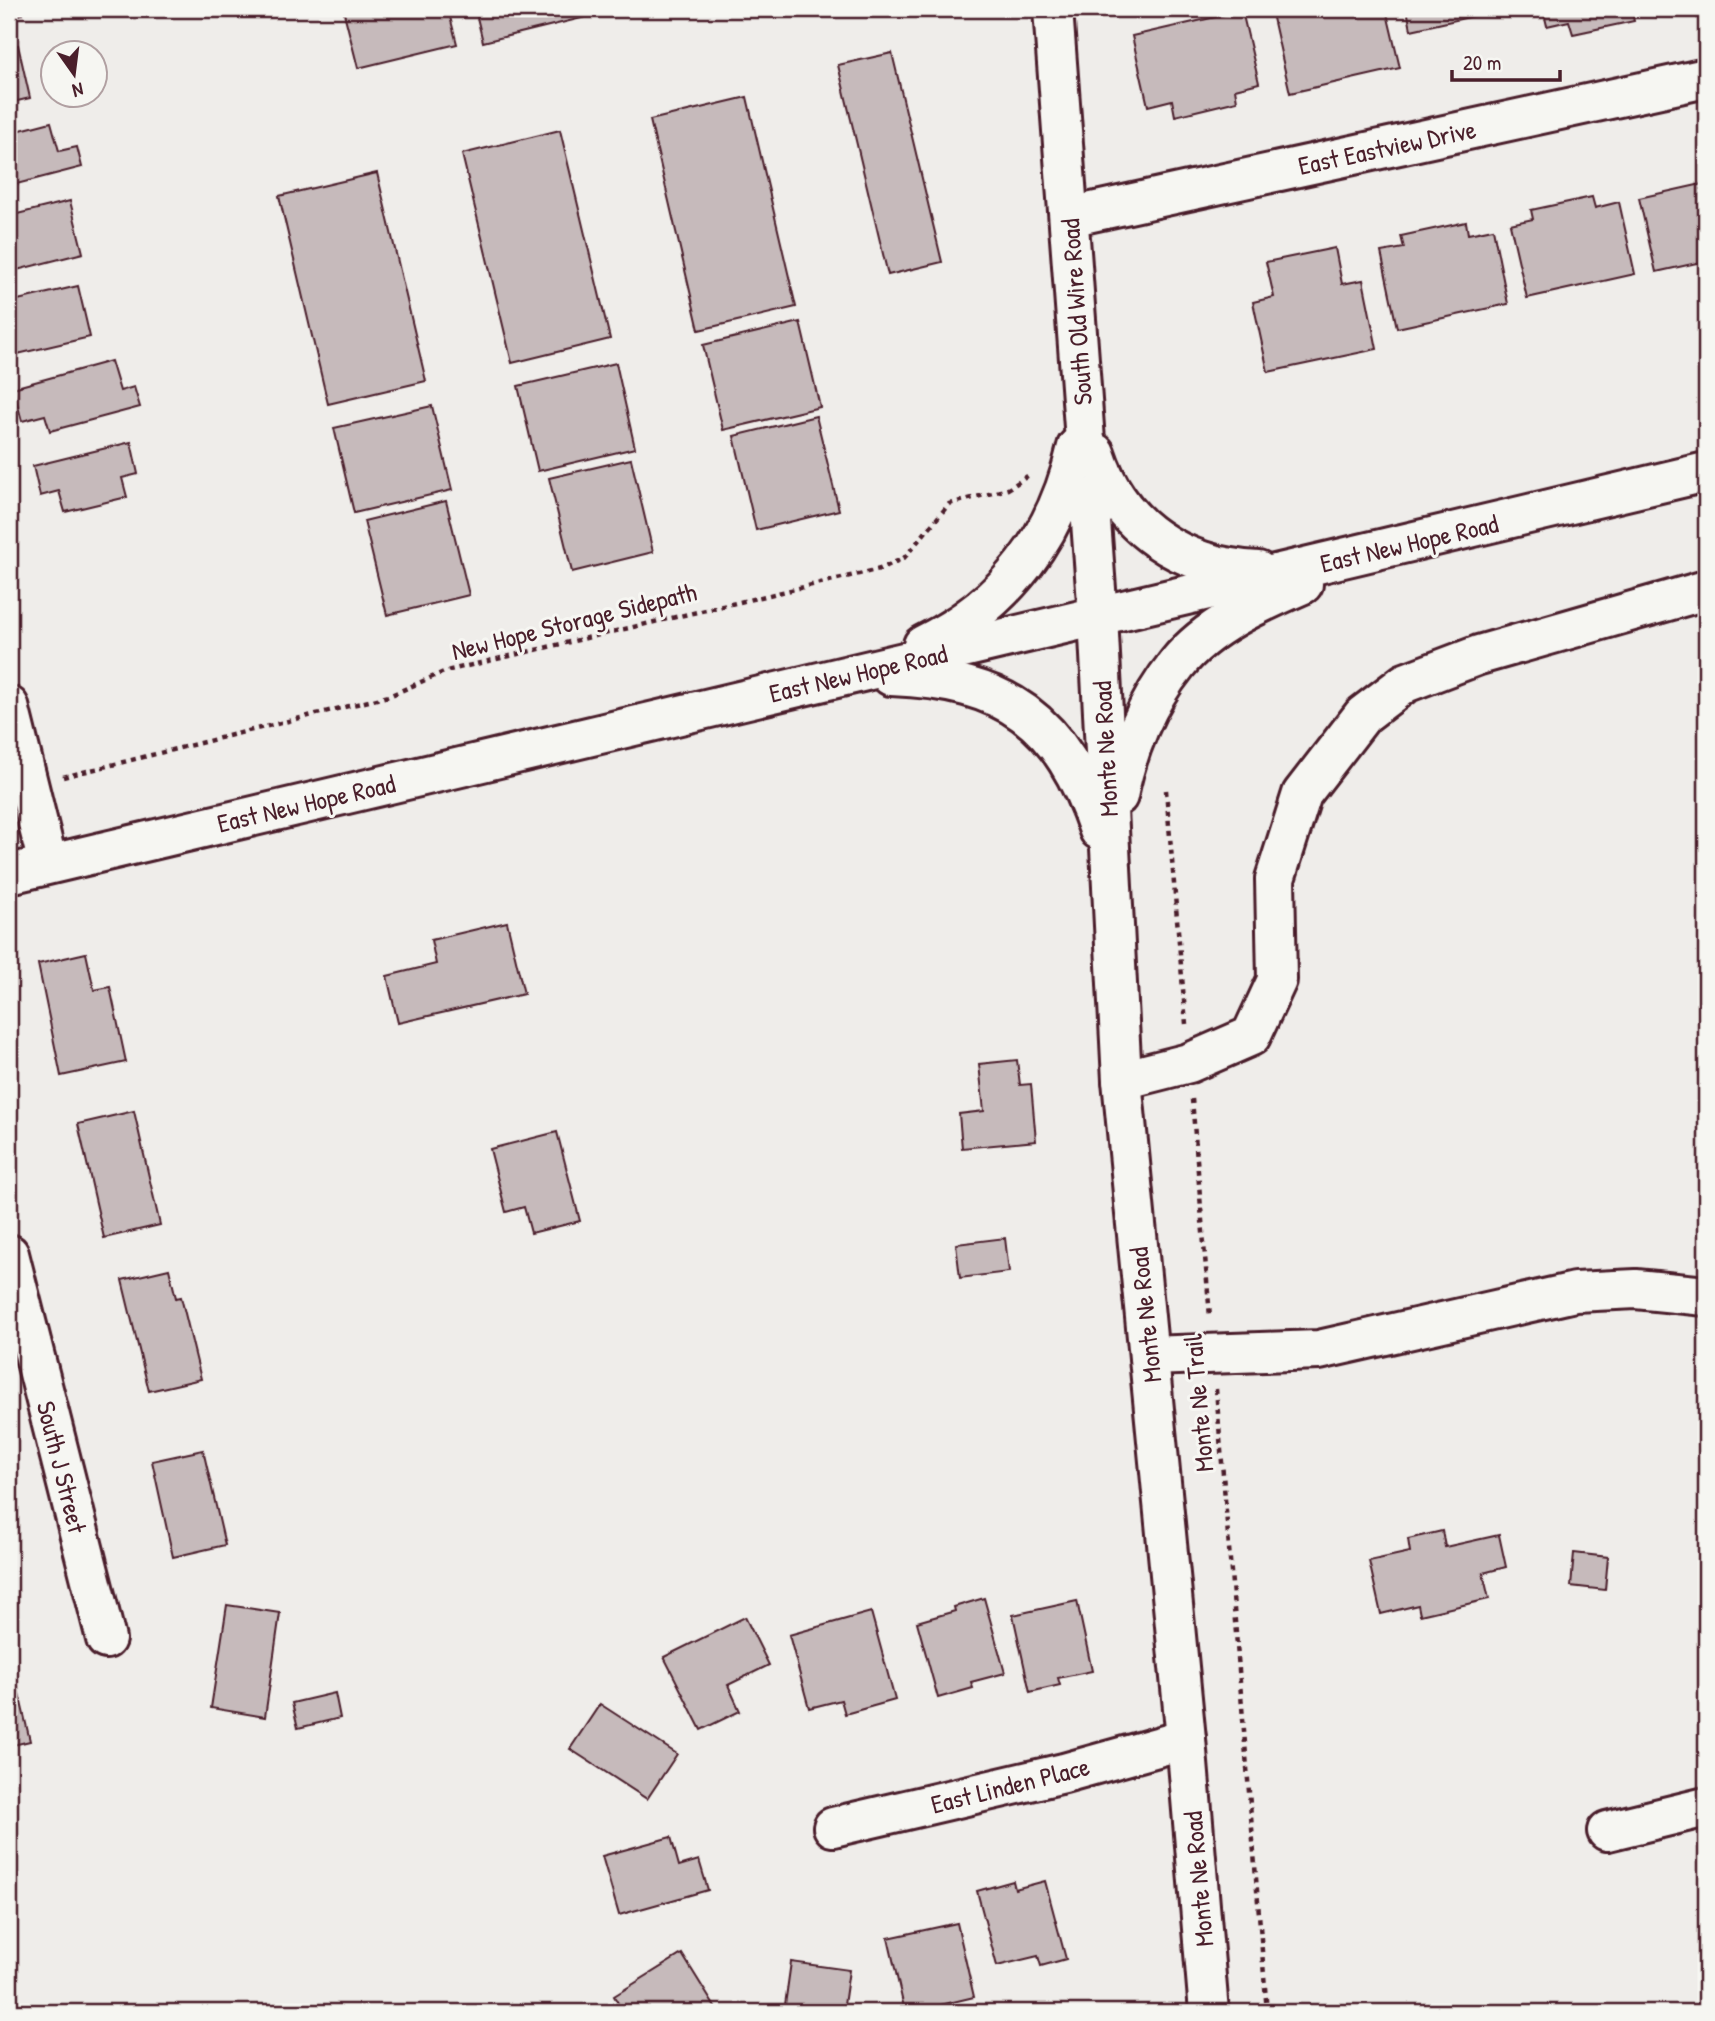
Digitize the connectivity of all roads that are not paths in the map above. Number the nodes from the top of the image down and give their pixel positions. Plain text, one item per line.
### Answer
1 (1053, 9) edge
2 (1706, 78) edge
3 (1069, 217) junction
4 (1084, 410) junction
5 (1706, 472) edge
6 (1416, 541) junction
7 (1304, 567) junction
8 (1706, 590) edge
9 (1098, 616) junction
10 (843, 677) junction
11 (9, 706) edge
12 (48, 864) junction
13 (9, 874) edge
14 (1112, 885) junction
15 (1122, 1080) junction
16 (9, 1254) edge
17 (1706, 1296) edge
18 (1149, 1356) junction
19 (106, 1639) dead end
20 (1186, 1739) junction
21 (1706, 1807) edge
22 (833, 1827) dead end
23 (1607, 1831) dead end
24 (1209, 2012) edge

1 - 3 street, South Old Wire Road
2 - 3 street, East Eastview Drive
3 - 4 street, South Old Wire Road
4 - 7 street
4 - 9 street, South Old Wire Road
4 - 10 street
5 - 6 street, East New Hope Road
6 - 7 street, East New Hope Road
6 - 14 street
7 - 9 street, East New Hope Road
8 - 15 street
9 - 10 street, East New Hope Road
9 - 14 street, Monte Ne Road
10 - 12 street, East New Hope Road
10 - 14 street
11 - 12 street
12 - 13 street, East New Hope Road
14 - 15 street, Monte Ne Road
15 - 18 street, Monte Ne Road
16 - 19 street, South J Street
17 - 18 street
18 - 20 street, Monte Ne Road
20 - 22 street, East Linden Place
20 - 24 street, Monte Ne Road
21 - 23 street

